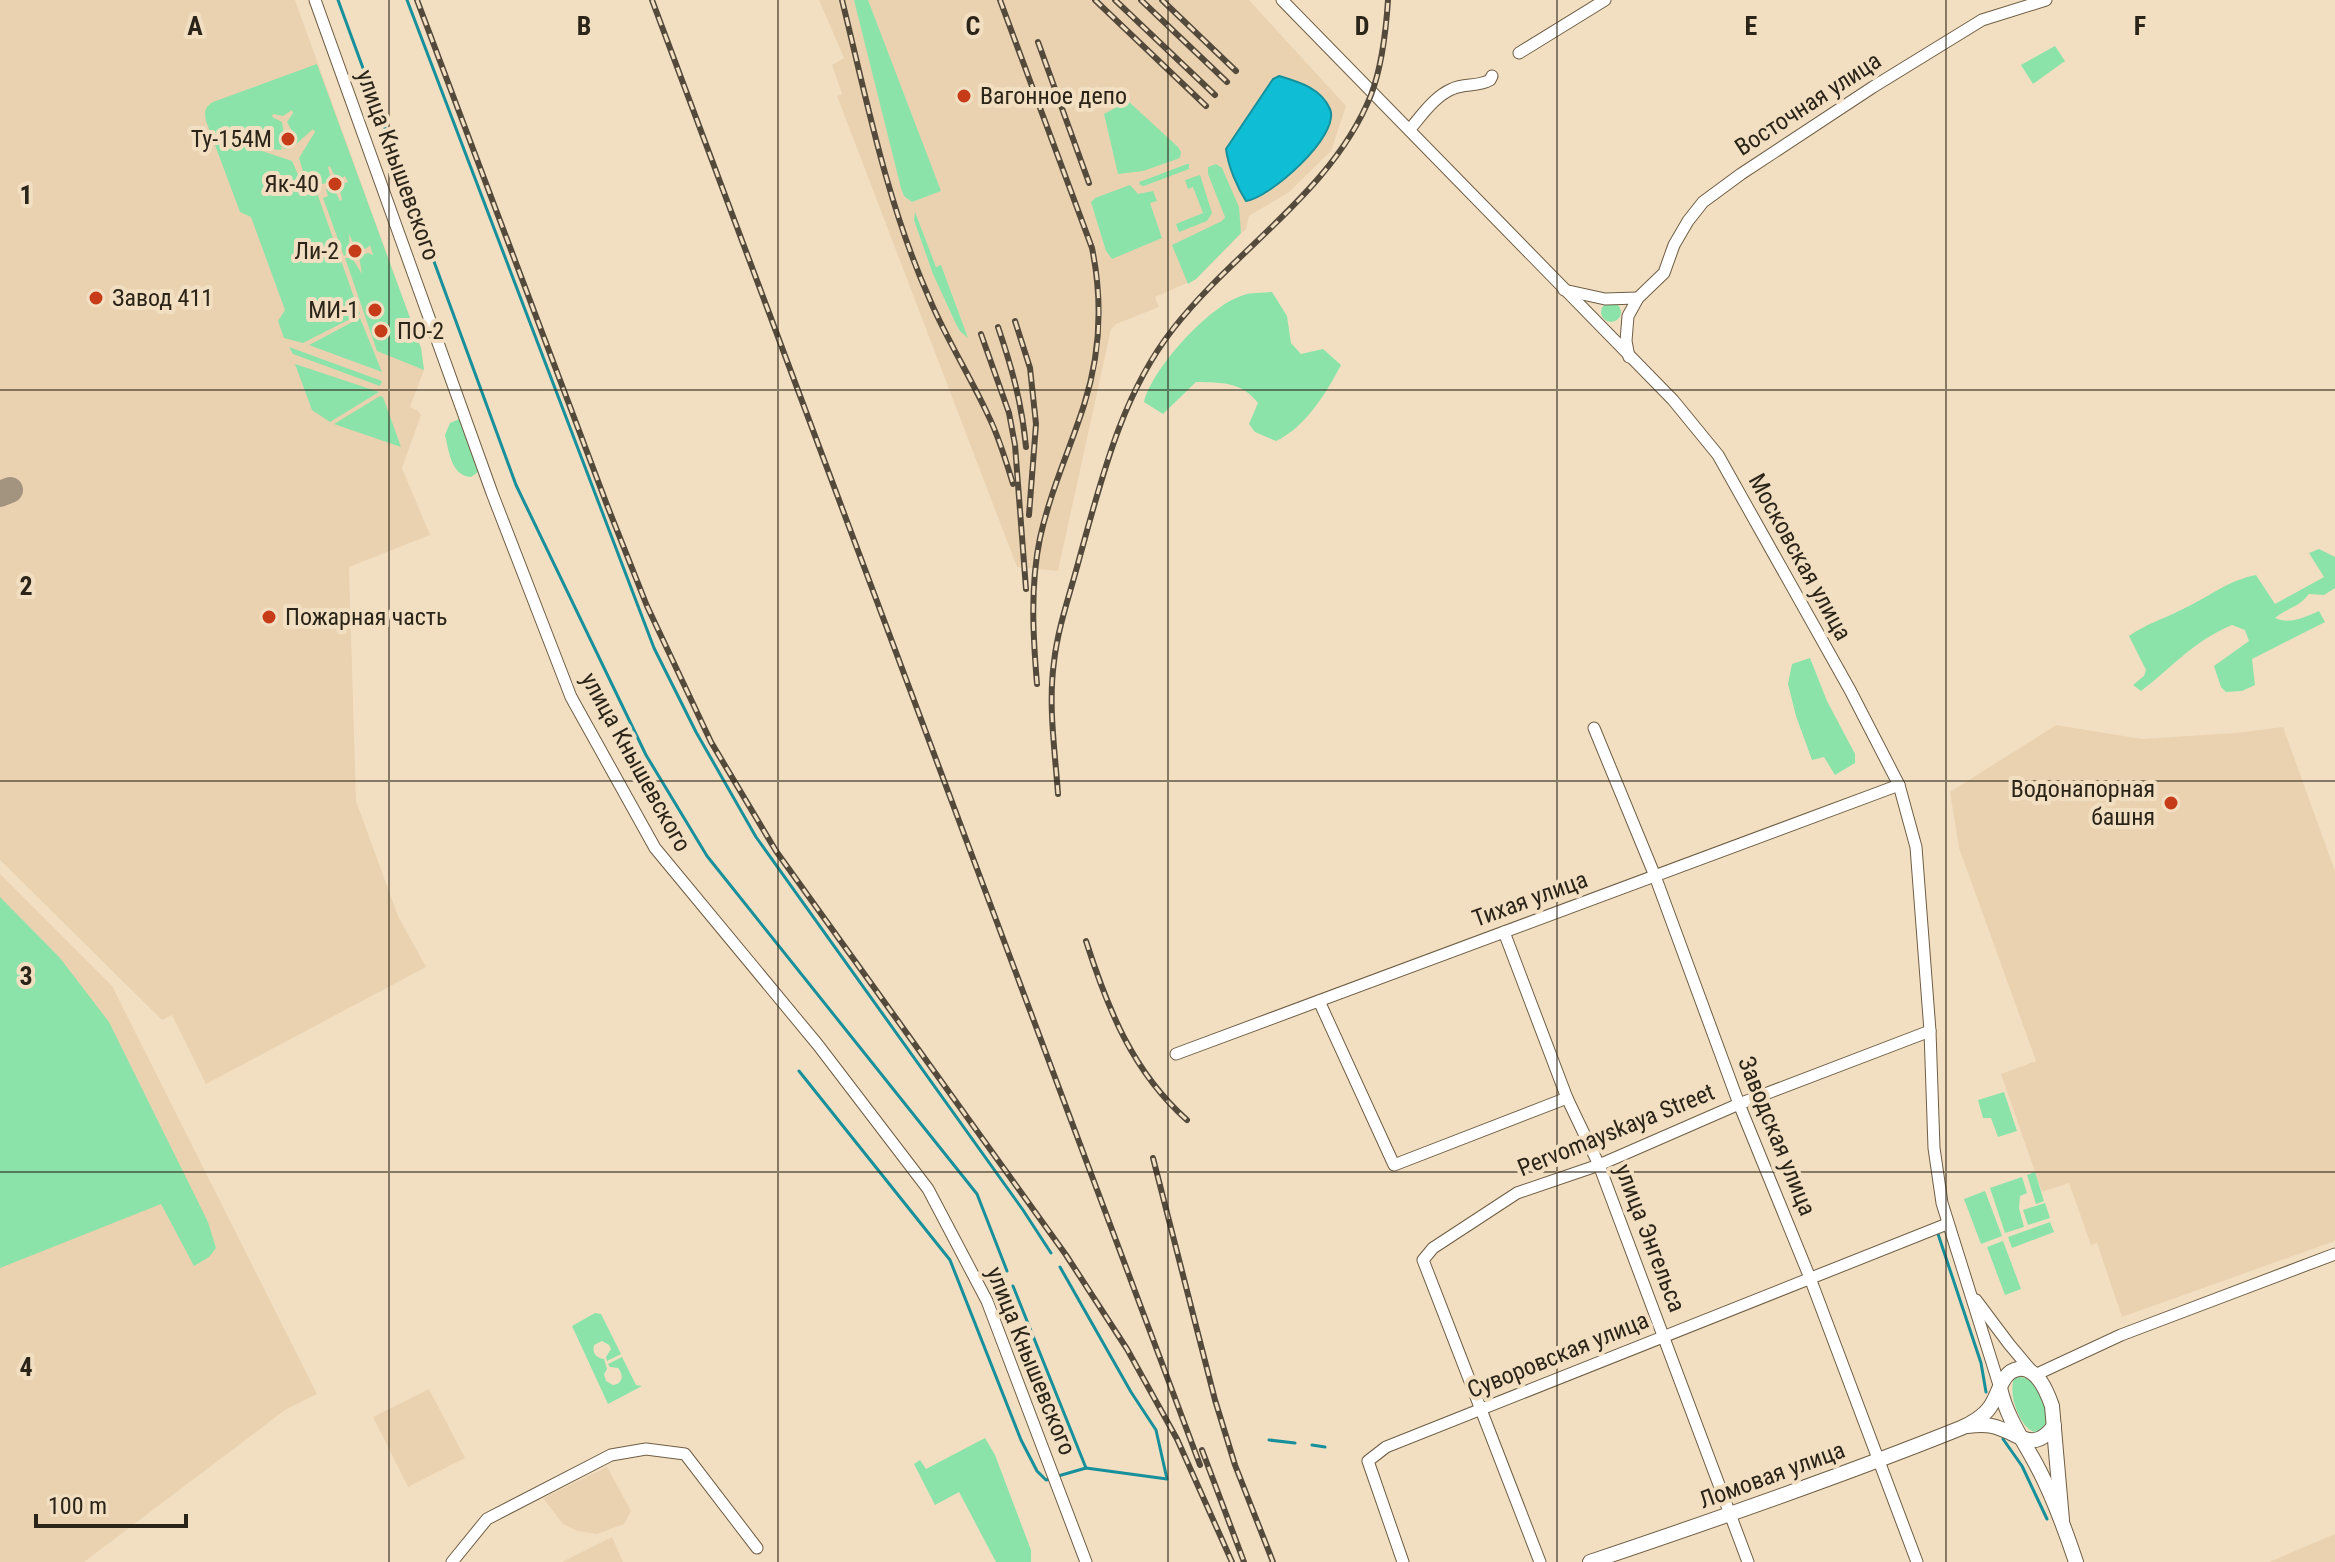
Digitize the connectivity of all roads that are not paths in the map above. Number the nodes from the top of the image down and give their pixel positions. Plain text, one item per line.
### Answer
1 (315, 0) edge
2 (1282, 0) edge
3 (1605, 0) edge
4 (2046, 0) edge
5 (1519, 53) dead end
6 (1492, 76) dead end
7 (1410, 129) junction
8 (1564, 290) junction
9 (1638, 298) junction
10 (1605, 299) junction
11 (1590, 318) junction
12 (1629, 357) junction
13 (1594, 728) dead end
14 (1899, 785) junction
15 (1655, 876) junction
16 (1504, 932) junction
17 (1319, 1001) junction
18 (1930, 1031) junction
19 (1176, 1054) dead end
20 (1567, 1098) junction
21 (1739, 1104) junction
22 (1599, 1165) junction
23 (1947, 1224) junction
24 (2335, 1254) edge
25 (1810, 1278) junction
26 (1969, 1290) junction
27 (1664, 1337) junction
28 (2035, 1375) junction
29 (2000, 1388) junction
30 (1481, 1409) junction
31 (1966, 1426) junction
32 (2054, 1426) junction
33 (2019, 1438) junction
34 (1879, 1460) junction
35 (1723, 1517) junction
36 (2062, 1520) junction
37 (757, 1548) dead end
38 (452, 1562) edge
39 (1086, 1562) edge
40 (1403, 1562) edge
41 (1540, 1562) edge
42 (1590, 1562) edge
43 (1748, 1562) edge
44 (1917, 1562) edge
45 (2076, 1562) edge

1 - 39 street, улица Кнышевского
2 - 7 street, Московская улица
3 - 5 street
4 - 9 street, Восточная улица
6 - 7 street
7 - 8 street, Московская улица
8 - 10 street
8 - 11 street, Московская улица
9 - 10 street
9 - 12 street
10 - 11 street
11 - 12 street, Московская улица
12 - 14 street, Московская улица
13 - 15 street, Заводская улица
14 - 15 street, Тихая улица
14 - 18 street, Московская улица
15 - 16 street, Тихая улица
15 - 21 street, Заводская улица
16 - 17 street, Тихая улица
16 - 20 street, улица Энгельса
17 - 19 street, Тихая улица
17 - 20 street
18 - 21 street, Pervomayskaya Street
18 - 23 street, Московская улица
20 - 22 street, улица Энгельса
21 - 22 street, Pervomayskaya Street
21 - 25 street, Заводская улица
22 - 27 street, улица Энгельса
22 - 30 street, Pervomayskaya Street
23 - 25 street, Суворовская улица
23 - 26 street, Московская улица
24 - 28 street
25 - 27 street, Суворовская улица
25 - 34 street, Заводская улица
26 - 28 street, Московская улица
26 - 29 street, Московская улица
27 - 30 street, Суворовская улица
27 - 35 street, улица Энгельса
28 - 29 main road
28 - 32 main road, Московская улица
29 - 31 main road
29 - 33 main road, Московская улица
30 - 40 street, Суворовская улица
30 - 41 street
31 - 33 main road
31 - 34 main road, Ломовая улица
32 - 33 main road
32 - 36 main road, Московская улица
33 - 36 main road, Московская улица
34 - 35 main road, Ломовая улица
34 - 44 street, Заводская улица
35 - 42 main road, Ломовая улица
35 - 43 street, улица Энгельса
36 - 45 main road, Московская улица
37 - 38 street

